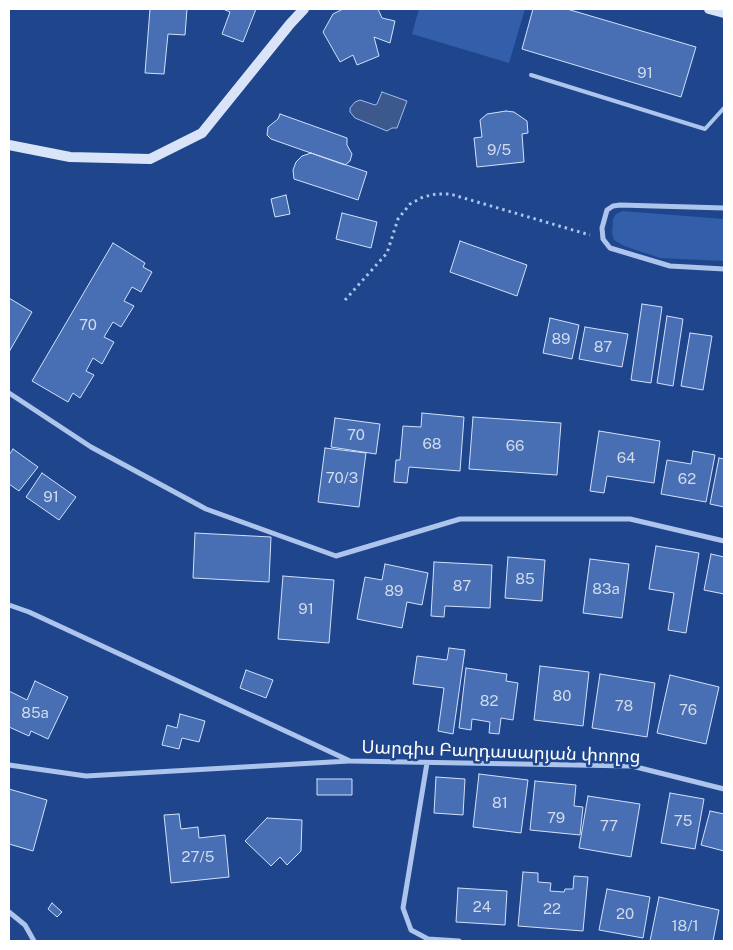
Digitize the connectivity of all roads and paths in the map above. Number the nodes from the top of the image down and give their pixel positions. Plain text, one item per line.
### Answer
1 (304, 9) edge
2 (709, 9) edge
3 (724, 13) edge
4 (531, 75) dead end
5 (724, 108) edge
6 (9, 145) edge
7 (724, 208) edge
8 (603, 239) junction
9 (724, 269) edge
10 (344, 300) dead end
11 (9, 393) edge
12 (724, 541) edge
13 (9, 605) edge
14 (350, 761) junction
15 (427, 762) junction
16 (9, 765) edge
17 (724, 789) edge
18 (9, 912) edge
19 (34, 941) edge
20 (459, 941) edge

1 - 6 main road
2 - 3 main road
4 - 5 lane
7 - 8 street
8 - 9 street
8 - 10 path
11 - 12 street
13 - 14 street, Սարգիս Բաղդասարյան փողոց
14 - 15 street, Սարգիս Բաղդասարյան փողոց
14 - 16 street
15 - 17 street, Սարգիս Բաղդասարյան փողոց
15 - 20 street
18 - 19 street

